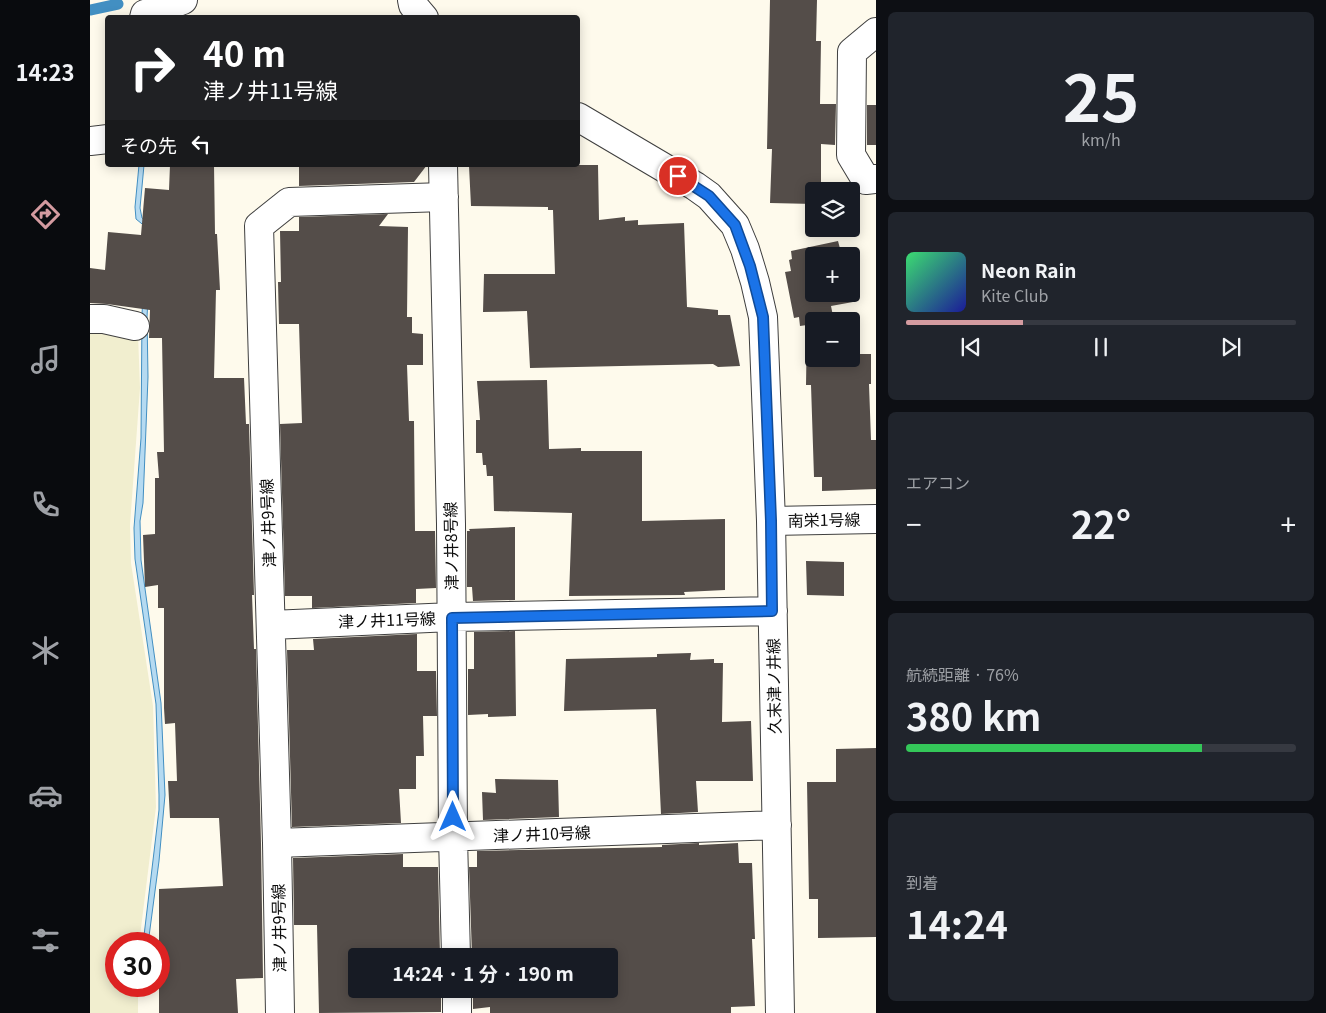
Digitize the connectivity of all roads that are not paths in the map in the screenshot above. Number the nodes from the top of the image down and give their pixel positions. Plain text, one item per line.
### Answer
1 (183, 0) edge
2 (412, 0) edge
3 (145, 15) edge
4 (422, 15) edge
5 (876, 32) edge
6 (580, 119) edge
7 (105, 139) edge
8 (90, 141) edge
9 (443, 167) edge
10 (876, 179) edge
11 (444, 196) junction
12 (90, 320) edge
13 (135, 326) dead end
14 (876, 518) edge
15 (771, 521) junction
16 (772, 611) junction
17 (452, 618) junction
18 (271, 625) junction
19 (777, 826) junction
20 (453, 837) junction
21 (277, 843) junction
22 (456, 948) edge
23 (457, 998) edge
24 (280, 1013) edge
25 (458, 1013) edge
26 (780, 1013) edge

1 - 3 street
2 - 4 street
5 - 10 street
6 - 15 street, 久末津ノ井線
7 - 8 street
9 - 11 street, 津ノ井8号線
11 - 17 street, 津ノ井8号線
11 - 18 street, 津ノ井9号線
12 - 13 street
14 - 15 street, 南栄1号線
15 - 16 street, 久末津ノ井線
16 - 17 street, 津ノ井11号線
16 - 19 street, 久末津ノ井線
17 - 18 street, 津ノ井11号線
17 - 20 street, 津ノ井8号線
18 - 21 street, 津ノ井9号線
19 - 20 street, 津ノ井10号線
19 - 26 street, 久末津ノ井線
20 - 21 street, 津ノ井10号線
20 - 22 street, 津ノ井8号線
21 - 24 street, 津ノ井9号線
23 - 25 street

